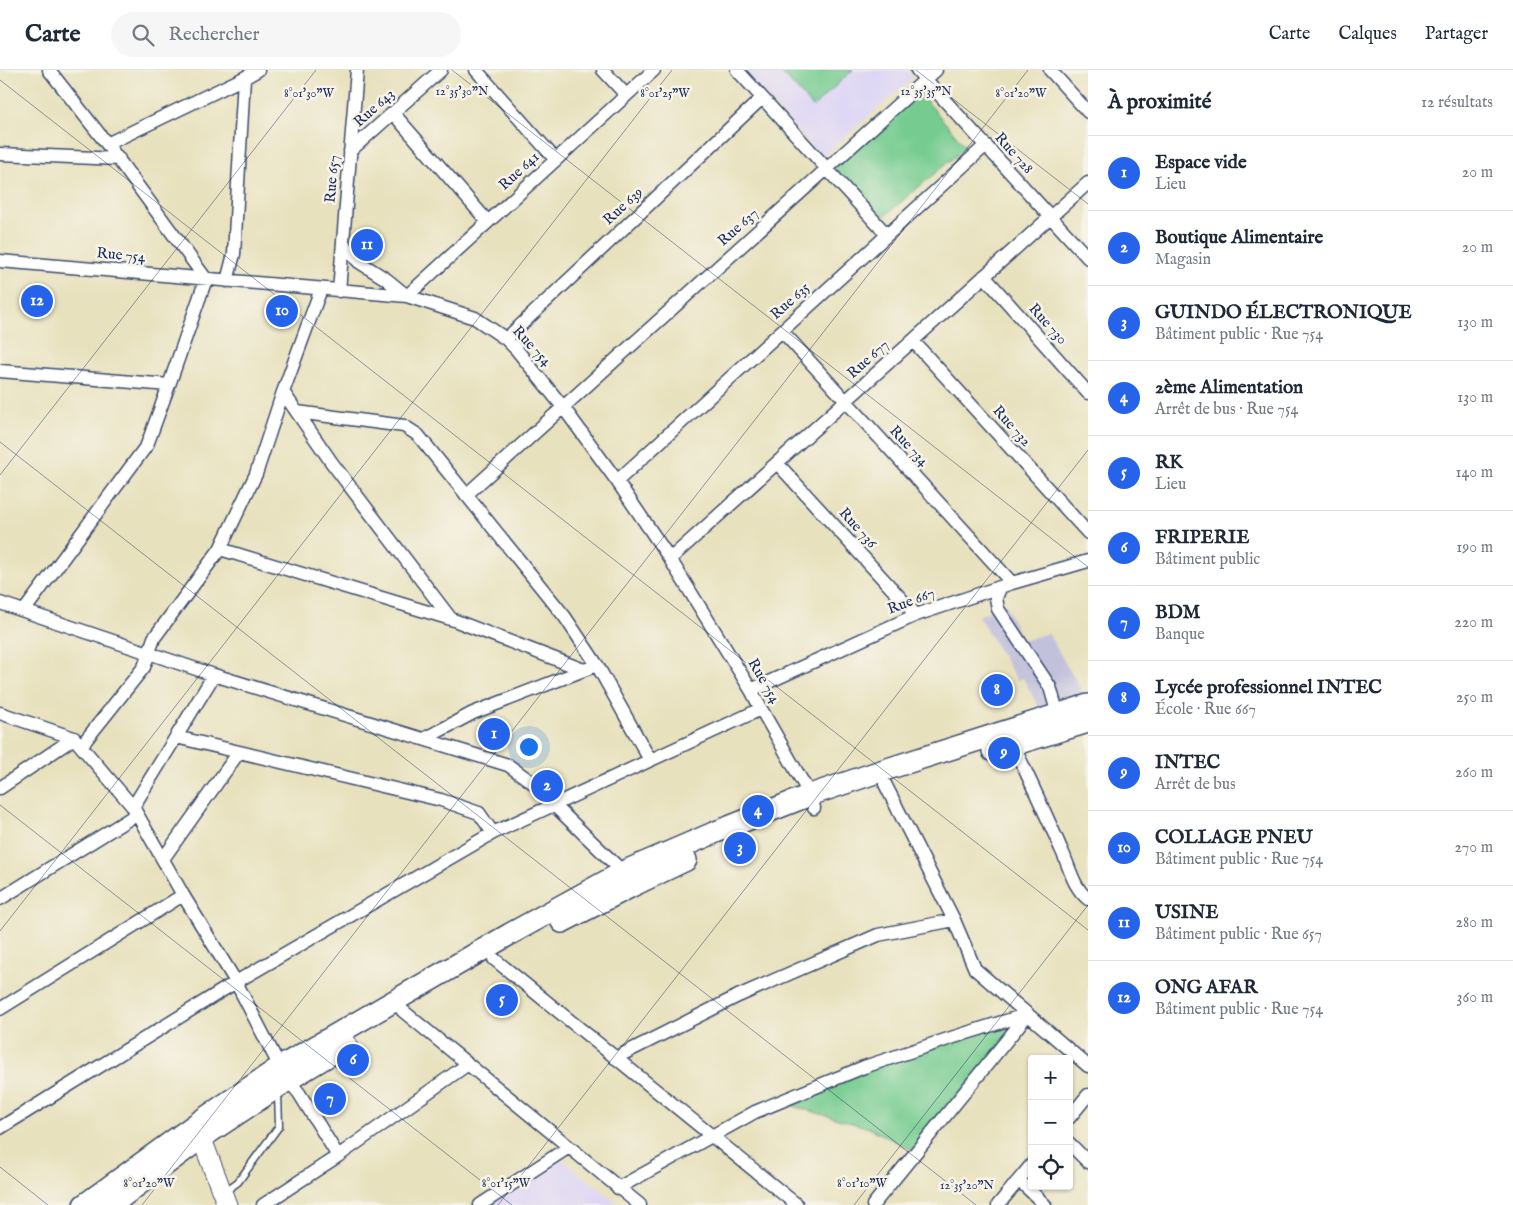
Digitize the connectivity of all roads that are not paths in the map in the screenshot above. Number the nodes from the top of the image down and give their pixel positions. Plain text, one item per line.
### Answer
1 (49, 70) edge
2 (258, 70) edge
3 (357, 70) edge
4 (441, 70) edge
5 (476, 70) edge
6 (603, 70) edge
7 (654, 70) edge
8 (737, 70) edge
9 (936, 70) edge
10 (1050, 70) edge
11 (921, 75) edge
12 (244, 78) junction
13 (626, 95) junction
14 (762, 98) junction
15 (1088, 112) edge
16 (393, 113) junction
17 (108, 144) junction
18 (986, 145) junction
19 (350, 151) junction
20 (0, 154) edge
21 (119, 159) junction
22 (556, 160) junction
23 (826, 169) junction
24 (1088, 183) edge
25 (1050, 216) junction
26 (488, 222) junction
27 (887, 236) junction
28 (343, 244) junction
29 (1088, 258) edge
30 (0, 261) edge
31 (984, 276) junction
32 (206, 279) junction
33 (227, 281) junction
34 (321, 289) junction
35 (339, 291) junction
36 (407, 296) junction
37 (782, 330) junction
38 (506, 339) junction
39 (913, 341) junction
40 (0, 371) edge
41 (169, 385) junction
42 (283, 392) junction
43 (1088, 393) edge
44 (846, 401) junction
45 (563, 407) junction
46 (297, 412) junction
47 (777, 463) junction
48 (617, 481) junction
49 (466, 495) junction
50 (1088, 533) edge
51 (220, 549) junction
52 (670, 559) junction
53 (1088, 560) edge
54 (1012, 583) junction
55 (1000, 588) junction
56 (0, 603) edge
57 (24, 611) junction
58 (916, 614) junction
59 (451, 619) junction
60 (148, 653) junction
61 (597, 665) junction
62 (584, 670) junction
63 (214, 675) junction
64 (752, 690) junction
65 (1088, 705) edge
66 (761, 709) junction
67 (0, 713) edge
68 (1058, 714) junction
69 (1088, 722) edge
70 (176, 737) junction
71 (424, 739) junction
72 (78, 742) junction
73 (1013, 744) junction
74 (239, 752) junction
75 (650, 760) junction
76 (885, 784) junction
77 (0, 788) edge
78 (812, 802) junction
79 (554, 805) junction
80 (135, 810) junction
81 (493, 833) junction
82 (163, 860) junction
83 (628, 879) junction
84 (183, 895) junction
85 (0, 899) edge
86 (1088, 899) edge
87 (954, 920) junction
88 (494, 959) junction
89 (236, 982) junction
90 (399, 1006) junction
91 (0, 1009) edge
92 (1028, 1014) junction
93 (615, 1058) junction
94 (468, 1064) junction
95 (1088, 1066) edge
96 (282, 1078) junction
97 (1088, 1095) edge
98 (1073, 1113) edge
99 (0, 1128) edge
100 (199, 1131) junction
101 (712, 1136) junction
102 (1071, 1145) edge
103 (569, 1147) junction
104 (338, 1156) junction
105 (1088, 1162) edge
106 (1028, 1169) edge
107 (1019, 1180) junction
108 (618, 1188) junction
109 (225, 1199) edge
110 (84, 1205) edge
111 (111, 1205) edge
112 (263, 1205) edge
113 (480, 1205) edge
114 (640, 1205) edge
115 (797, 1205) edge
116 (873, 1205) edge
117 (998, 1205) edge
118 (1045, 1205) edge

1 - 17 street
2 - 12 street
3 - 19 street, Rue 657
4 - 16 street, Rue 643
5 - 22 street
6 - 13 street
7 - 13 street, Rue 641
8 - 14 street
9 - 11 street, Rue 637
10 - 15 street
11 - 18 street, Rue 728
11 - 23 street, Rue 637
12 - 17 street
12 - 33 street
13 - 22 street, Rue 641
14 - 23 street
14 - 38 street, Rue 639
16 - 19 street, Rue 643
16 - 26 street
17 - 21 street
18 - 25 street, Rue 728
18 - 27 street, Rue 635
19 - 28 street, Rue 657
20 - 21 street
21 - 32 street
22 - 26 street, Rue 641
23 - 27 street
23 - 45 street, Rue 637
24 - 25 street, Rue 677
25 - 29 street, Rue 728
25 - 31 street, Rue 677
26 - 36 street, Rue 641
27 - 37 street, Rue 635
28 - 35 street, Rue 657
28 - 36 street
30 - 32 street, Rue 754
31 - 39 street, Rue 677
31 - 43 street, Rue 730
32 - 33 street, Rue 754
32 - 41 street
33 - 34 street, Rue 754
34 - 35 street, Rue 754
34 - 42 street
35 - 36 street, Rue 754
36 - 38 street, Rue 754
37 - 44 street, Rue 734
37 - 48 street, Rue 635
38 - 45 street, Rue 754
39 - 44 street, Rue 677
39 - 50 street, Rue 732
40 - 41 street
41 - 57 street
42 - 46 street
42 - 51 street
44 - 47 street, Rue 677
44 - 54 street, Rue 734
45 - 48 street, Rue 754
45 - 49 street, Rue 637
46 - 49 street
46 - 59 street
47 - 52 street, Rue 677
47 - 58 street, Rue 736
48 - 52 street, Rue 754
49 - 61 street
51 - 59 street
51 - 60 street
52 - 64 street, Rue 754
53 - 54 street, Rue 667
54 - 55 street, Rue 667
55 - 58 street, Rue 667
55 - 68 street
56 - 57 street
57 - 60 street
58 - 64 street, Rue 667
59 - 62 street
60 - 63 street
60 - 72 street
61 - 62 street
61 - 75 street
62 - 71 street
63 - 70 street
63 - 71 street
64 - 66 street, Rue 754
65 - 68 main road
66 - 75 street
66 - 78 street, Rue 754
67 - 72 street
68 - 78 main road
69 - 73 main road
70 - 74 street
70 - 80 street
71 - 79 street
72 - 77 street
72 - 80 street
73 - 76 main road
73 - 86 street
74 - 81 street
74 - 82 street
75 - 79 street
76 - 78 main road
76 - 87 street
78 - 83 main road
79 - 81 street
79 - 83 street
80 - 82 street
80 - 85 street
81 - 89 street
82 - 84 street
83 - 88 main road
83 - 90 main road
84 - 89 street
84 - 91 street
87 - 92 street
87 - 93 street
88 - 90 main road
88 - 93 street
89 - 96 street
89 - 99 street
90 - 94 street
90 - 96 main road
92 - 95 street
92 - 101 street
92 - 116 street
93 - 101 street
94 - 103 street
94 - 104 street
96 - 100 main road
96 - 104 street
96 - 109 lane
97 - 98 street
100 - 109 street
100 - 110 main road
100 - 111 main road
101 - 108 street
101 - 115 street
102 - 105 street
103 - 108 street
103 - 113 street
104 - 112 street
106 - 107 street
107 - 117 street
107 - 118 street
108 - 114 street

